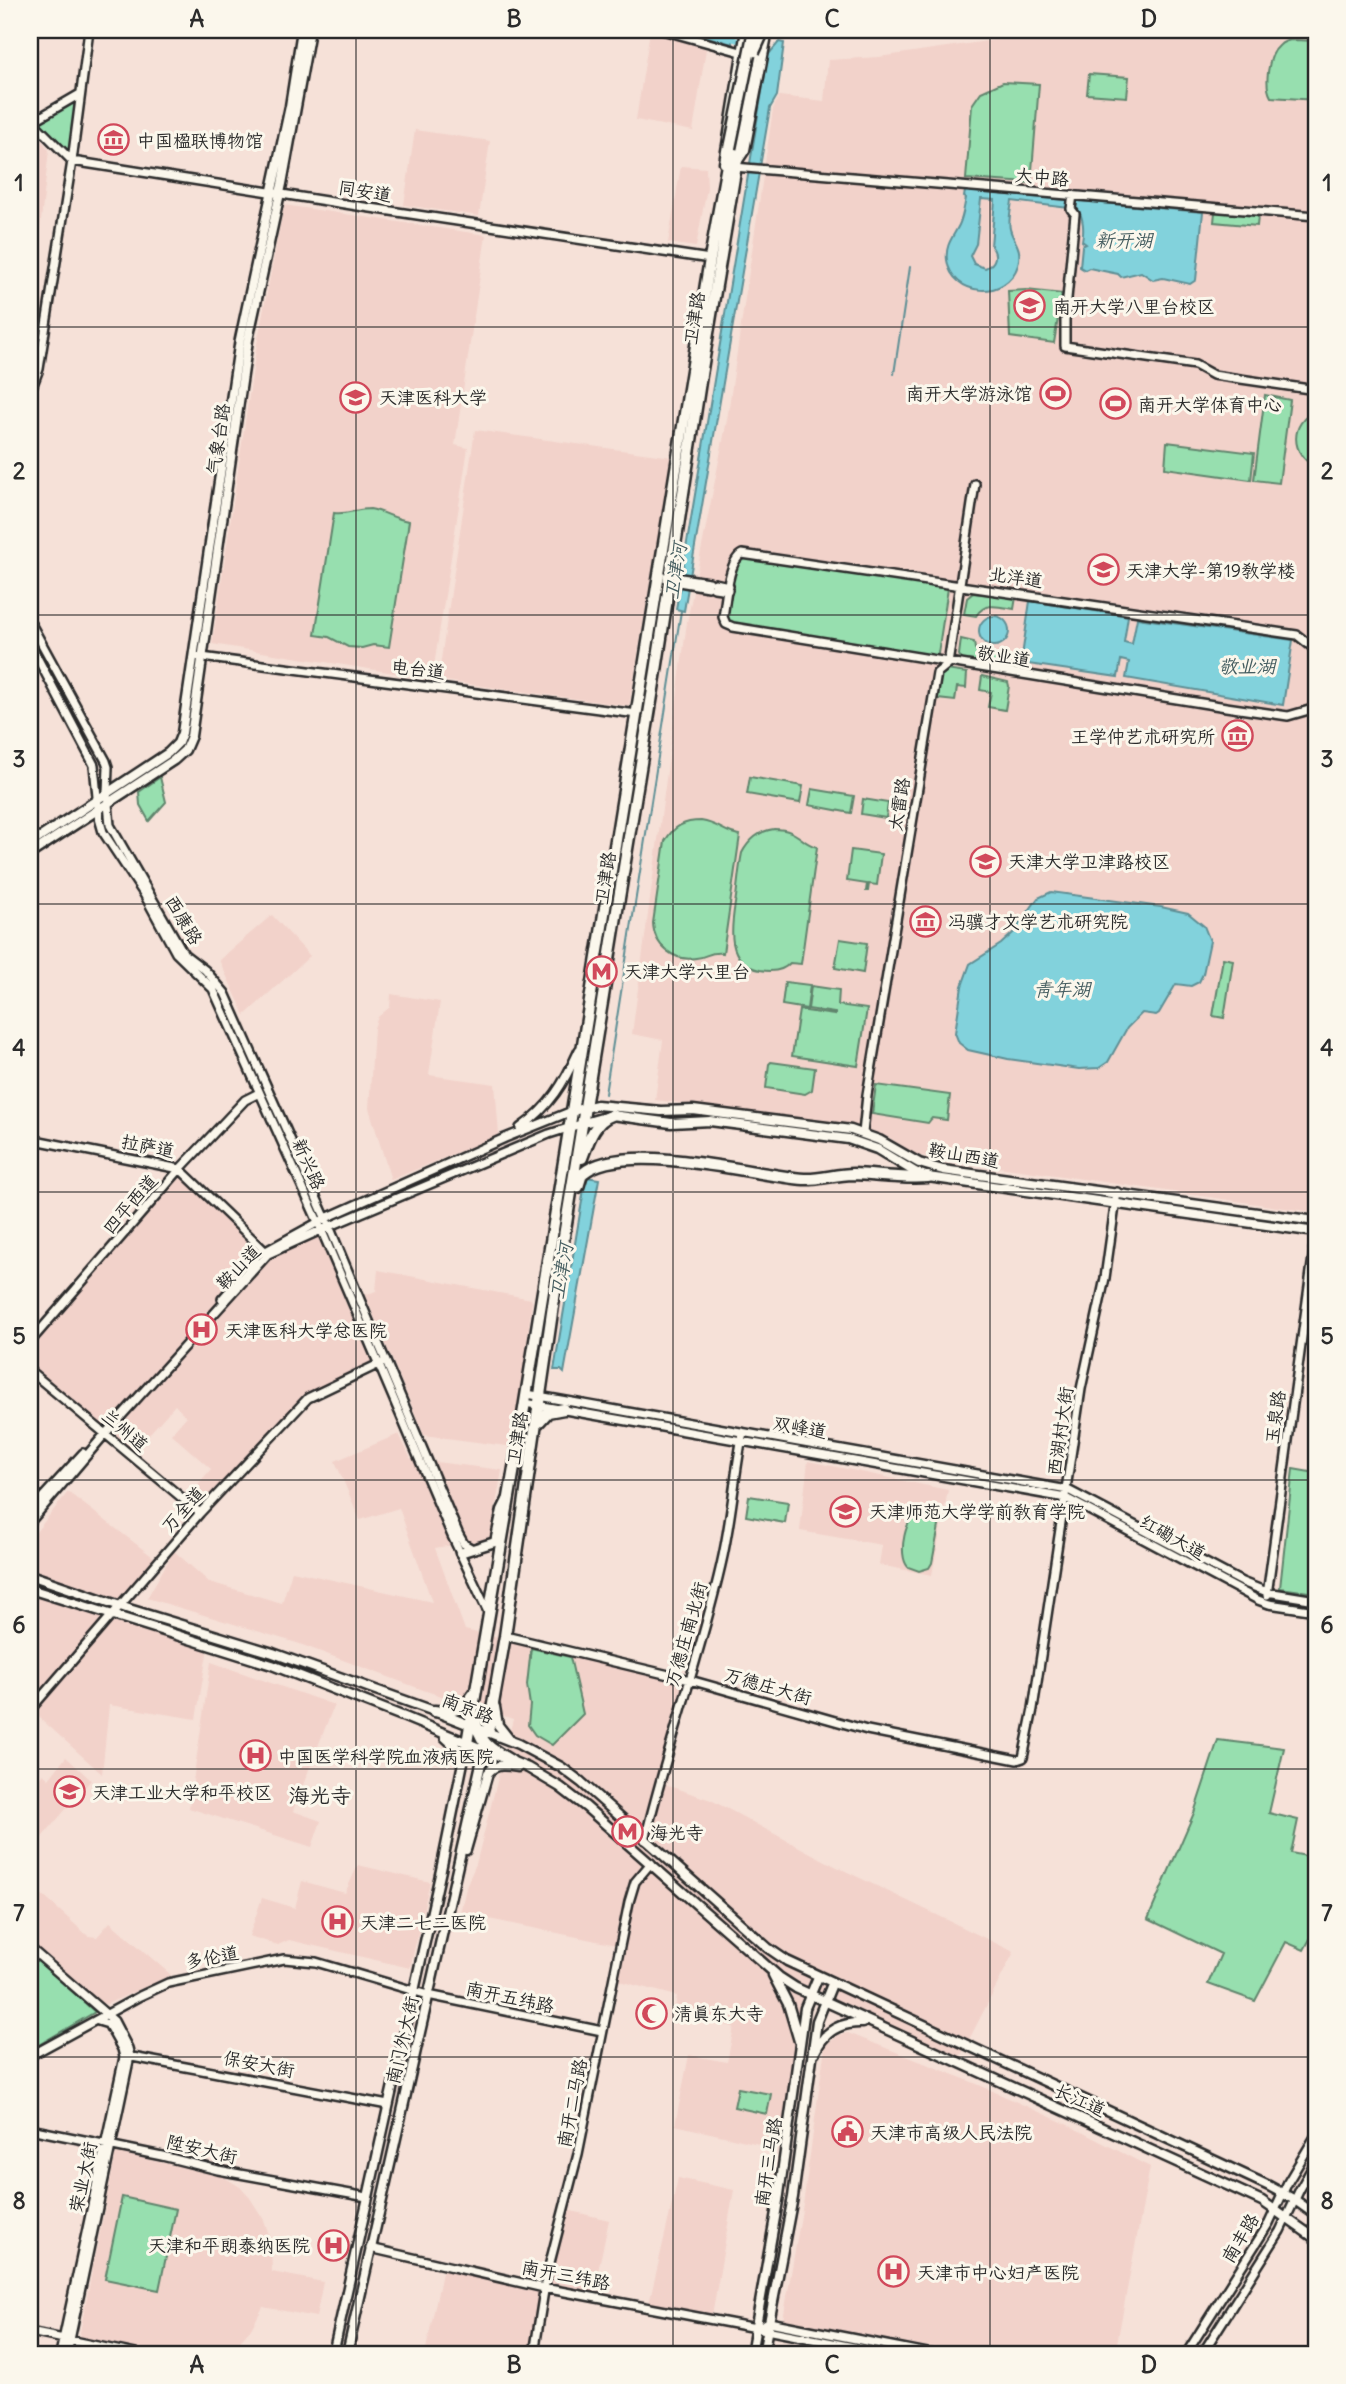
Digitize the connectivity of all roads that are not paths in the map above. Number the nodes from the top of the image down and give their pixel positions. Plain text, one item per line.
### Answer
1 (89, 30) edge
2 (302, 30) edge
3 (310, 30) edge
4 (662, 30) edge
5 (751, 30) edge
6 (766, 30) edge
7 (747, 51) junction
8 (80, 94) junction
9 (31, 122) edge
10 (734, 149) junction
11 (72, 160) junction
12 (734, 167) junction
13 (723, 184) junction
14 (276, 193) junction
15 (1073, 197) junction
16 (1316, 216) edge
17 (710, 259) junction
18 (1316, 390) edge
19 (30, 393) edge
20 (975, 484) dead end
21 (672, 579) junction
22 (961, 585) junction
23 (729, 588) junction
24 (30, 622) edge
25 (30, 645) edge
26 (1316, 650) edge
27 (198, 657) junction
28 (948, 664) junction
29 (1316, 708) edge
30 (637, 714) junction
31 (98, 798) junction
32 (107, 798) junction
33 (99, 809) junction
34 (30, 844) edge
35 (30, 854) edge
36 (583, 1041) junction
37 (259, 1093) junction
38 (586, 1107) junction
39 (572, 1111) junction
40 (612, 1115) junction
41 (584, 1123) junction
42 (570, 1127) junction
43 (863, 1133) junction
44 (505, 1138) junction
45 (30, 1139) edge
46 (180, 1169) junction
47 (928, 1177) junction
48 (573, 1182) junction
49 (1117, 1192) junction
50 (1115, 1205) junction
51 (1316, 1221) edge
52 (323, 1224) junction
53 (1316, 1234) edge
54 (563, 1244) junction
55 (1316, 1250) edge
56 (267, 1253) junction
57 (30, 1342) edge
58 (382, 1362) junction
59 (30, 1371) edge
60 (526, 1398) junction
61 (539, 1401) junction
62 (565, 1405) junction
63 (522, 1427) junction
64 (534, 1430) junction
65 (104, 1433) junction
66 (742, 1437) junction
67 (510, 1494) junction
68 (1067, 1494) junction
69 (30, 1511) edge
70 (200, 1513) junction
71 (30, 1522) edge
72 (471, 1548) junction
73 (460, 1553) junction
74 (30, 1575) edge
75 (30, 1589) edge
76 (1268, 1589) junction
77 (1237, 1590) junction
78 (1316, 1600) edge
79 (1267, 1603) junction
80 (120, 1605) junction
81 (1316, 1611) edge
82 (112, 1614) junction
83 (490, 1616) junction
84 (505, 1636) junction
85 (690, 1680) junction
86 (478, 1685) junction
87 (495, 1698) junction
88 (30, 1710) edge
89 (434, 1711) junction
90 (427, 1727) junction
91 (472, 1727) junction
92 (481, 1743) junction
93 (518, 1744) junction
94 (1023, 1758) joint
95 (511, 1761) joint
96 (463, 1767) junction
97 (528, 1768) junction
98 (645, 1840) junction
99 (651, 1863) junction
100 (458, 1868) junction
101 (30, 1948) edge
102 (795, 1965) junction
103 (770, 1969) junction
104 (818, 1977) junction
105 (831, 1987) junction
106 (414, 1990) junction
107 (428, 1995) junction
108 (815, 1997) junction
109 (106, 2015) junction
110 (93, 2021) junction
111 (869, 2023) junction
112 (602, 2031) junction
113 (800, 2050) junction
114 (30, 2056) edge
115 (127, 2056) junction
116 (811, 2060) junction
117 (388, 2105) junction
118 (30, 2129) edge
119 (1316, 2135) edge
120 (109, 2145) junction
121 (1316, 2161) edge
122 (1283, 2193) junction
123 (367, 2197) junction
124 (1295, 2200) junction
125 (1275, 2209) junction
126 (1316, 2215) edge
127 (1287, 2217) junction
128 (1316, 2239) edge
129 (370, 2248) junction
130 (544, 2288) junction
131 (768, 2326) junction
132 (756, 2328) junction
133 (30, 2332) edge
134 (66, 2341) junction
135 (60, 2354) edge
136 (67, 2354) edge
137 (136, 2354) edge
138 (333, 2354) edge
139 (347, 2354) edge
140 (534, 2354) edge
141 (751, 2354) edge
142 (762, 2354) edge
143 (889, 2354) edge
144 (932, 2354) edge
145 (1186, 2354) edge
146 (1202, 2354) edge

1 - 8 street
2 - 14 main road, 气象台路
3 - 14 main road, 气象台路
4 - 7 street
5 - 7 highway, 卫津路, bridge
6 - 7 main road, bridge
6 - 12 main road
7 - 10 highway, 卫津路, bridge
7 - 13 main road
8 - 9 street
8 - 11 street
9 - 11 street
10 - 12 highway, 卫津路
10 - 13 highway, 卫津路
11 - 14 street, 同安道
11 - 19 street
12 - 15 street, 大中路
12 - 21 highway, 卫津路
13 - 17 highway, 卫津路
14 - 17 street, 同安道
14 - 27 main road, 气象台路
15 - 16 street, 大中路
15 - 18 street
17 - 21 highway, 卫津路
20 - 22 street, 太雷路
21 - 23 street
21 - 30 highway, 卫津路
21 - 38 highway, 卫津路
22 - 23 street, 北洋道
22 - 26 street, 北洋道
22 - 28 street, 太雷路
23 - 28 street, 敬业道
24 - 32 street, 西康路
25 - 31 street
27 - 30 street, 电台道
27 - 32 main road, 气象台路
28 - 29 street, 敬业道
28 - 43 street, 太雷路
30 - 36 highway, 卫津路
31 - 32 main road, 气象台路
31 - 33 street
31 - 34 main road, 气象台路
32 - 33 main road, 气象台路
32 - 52 street, 西康路
33 - 35 main road, 气象台路
33 - 37 street, 新兴路
36 - 39 highway, 卫津路
36 - 44 street
37 - 46 street, 四平西道
37 - 52 street, 新兴路
38 - 39 main road, 鞍山西道
38 - 41 highway, 卫津路
38 - 43 main road, 鞍山西道
39 - 42 highway, 卫津路
39 - 44 street, 鞍山道
40 - 41 main road, 鞍山西道
40 - 47 main road, 鞍山西道
40 - 48 highway
41 - 42 street, 鞍山道
41 - 48 highway, 卫津路
42 - 52 street, 鞍山道
42 - 60 highway, 卫津路
43 - 49 main road, 鞍山西道
44 - 52 street, 鞍山道
45 - 46 street, 拉萨道
46 - 56 street, 拉萨道
46 - 57 street, 四平西道
47 - 50 main road, 鞍山西道
47 - 54 highway
48 - 54 highway, 卫津路
49 - 50 street, 西湖村大街
49 - 51 main road, 鞍山西道
50 - 53 main road, 鞍山西道
50 - 68 street, 西湖村大街
52 - 56 street, 鞍山道
52 - 58 street, 新兴路
53 - 55 street, 玉泉路
54 - 61 highway, 卫津路
55 - 76 street, 玉泉路
56 - 65 street, 鞍山道
58 - 70 street, 万全道
58 - 72 street
58 - 73 street, 新兴路
59 - 65 street, 兰州道
60 - 61 street, 双峰道
60 - 63 highway, 卫津路
61 - 62 street, 双峰道
61 - 63 street
61 - 64 highway, 卫津路
62 - 64 highway
62 - 66 street, 双峰道
63 - 67 highway, 卫津路
64 - 84 highway, 卫津路
65 - 69 street, 鞍山道
65 - 70 street, 兰州道
65 - 71 street, 鞍山道
66 - 68 street, 双峰道
66 - 85 street, 万德庄南北街
67 - 72 main road
67 - 83 highway, 卫津路
68 - 76 street, 红磡大道
68 - 77 street, 红磡大道
68 - 94 street, 西湖村大街
70 - 80 street, 万全道
72 - 73 main road
73 - 83 street
74 - 80 main road, 南京路
75 - 82 main road, 南京路
76 - 77 street
76 - 78 street
76 - 79 street, 玉泉路
77 - 79 street, 红磡大道
79 - 81 street, 红磡大道
80 - 82 street, 万全道
80 - 89 main road, 南京路
82 - 88 street, 万全道
82 - 90 main road, 南京路
83 - 86 highway, 卫津路
84 - 85 street, 万德庄大街
84 - 87 highway, 卫津路
85 - 94 street, 万德庄大街
85 - 98 street, 万德庄南北街
86 - 89 highway
86 - 91 highway, 卫津路
87 - 92 highway, 卫津路
87 - 93 main road
89 - 91 main road, 南京路
90 - 92 main road, 南京路
90 - 96 main road
91 - 92 highway, 卫津路
91 - 92 main road, 南京路
92 - 93 main road, 南京路
92 - 95 highway
92 - 96 main road, 南门外大街
92 - 100 main road, 南门外大街
93 - 98 main road, 南京路
95 - 97 main road
96 - 106 main road, 南门外大街
97 - 99 main road
97 - 100 main road
98 - 102 main road, 南京路
99 - 103 main road
99 - 112 street, 南开二马路
100 - 107 main road, 南门外大街
101 - 109 street
102 - 104 main road, 南京路
102 - 108 main road
103 - 108 main road
103 - 113 main road
104 - 105 main road, 南京路
104 - 108 main road, 南开三马路
105 - 108 main road, 南开三马路
105 - 122 main road, 长江道
106 - 107 street, 南开五纬路
106 - 109 street, 多伦道
106 - 117 main road, 南门外大街
107 - 112 street, 南开五纬路
107 - 129 main road, 南门外大街
108 - 111 main road, 长江道
108 - 113 main road, 南开三马路
108 - 116 main road, 南开三马路
109 - 110 street, 多伦道
109 - 115 street
110 - 114 street, 多伦道
110 - 115 street
111 - 116 main road
111 - 125 main road, 长江道
112 - 130 street, 南开二马路
113 - 132 main road, 南开三马路
115 - 117 street, 保安大街
115 - 120 street, 荣业大街
116 - 131 main road, 南开三马路
117 - 123 main road, 南门外大街
118 - 120 street, 陞安大街
119 - 122 street, 南丰路
120 - 123 street, 陞安大街
120 - 134 street, 荣业大街
121 - 124 street, 南丰路
122 - 124 main road, 长江道
122 - 125 street, 南丰路
123 - 138 main road, 南门外大街
124 - 126 main road, 长江道
124 - 127 street, 南丰路
125 - 127 main road, 长江道
125 - 145 street, 南丰路
127 - 128 main road, 长江道
127 - 146 street, 南丰路
129 - 130 street, 南开三纬路
129 - 139 main road, 南门外大街
130 - 132 street, 南开三纬路
130 - 140 street, 南开二马路
131 - 132 street
131 - 142 main road, 南开三马路
131 - 143 street
131 - 144 street
132 - 141 main road, 南开三马路
133 - 134 street
134 - 135 street, 荣业大街
134 - 136 street, 荣业大街
134 - 137 street

